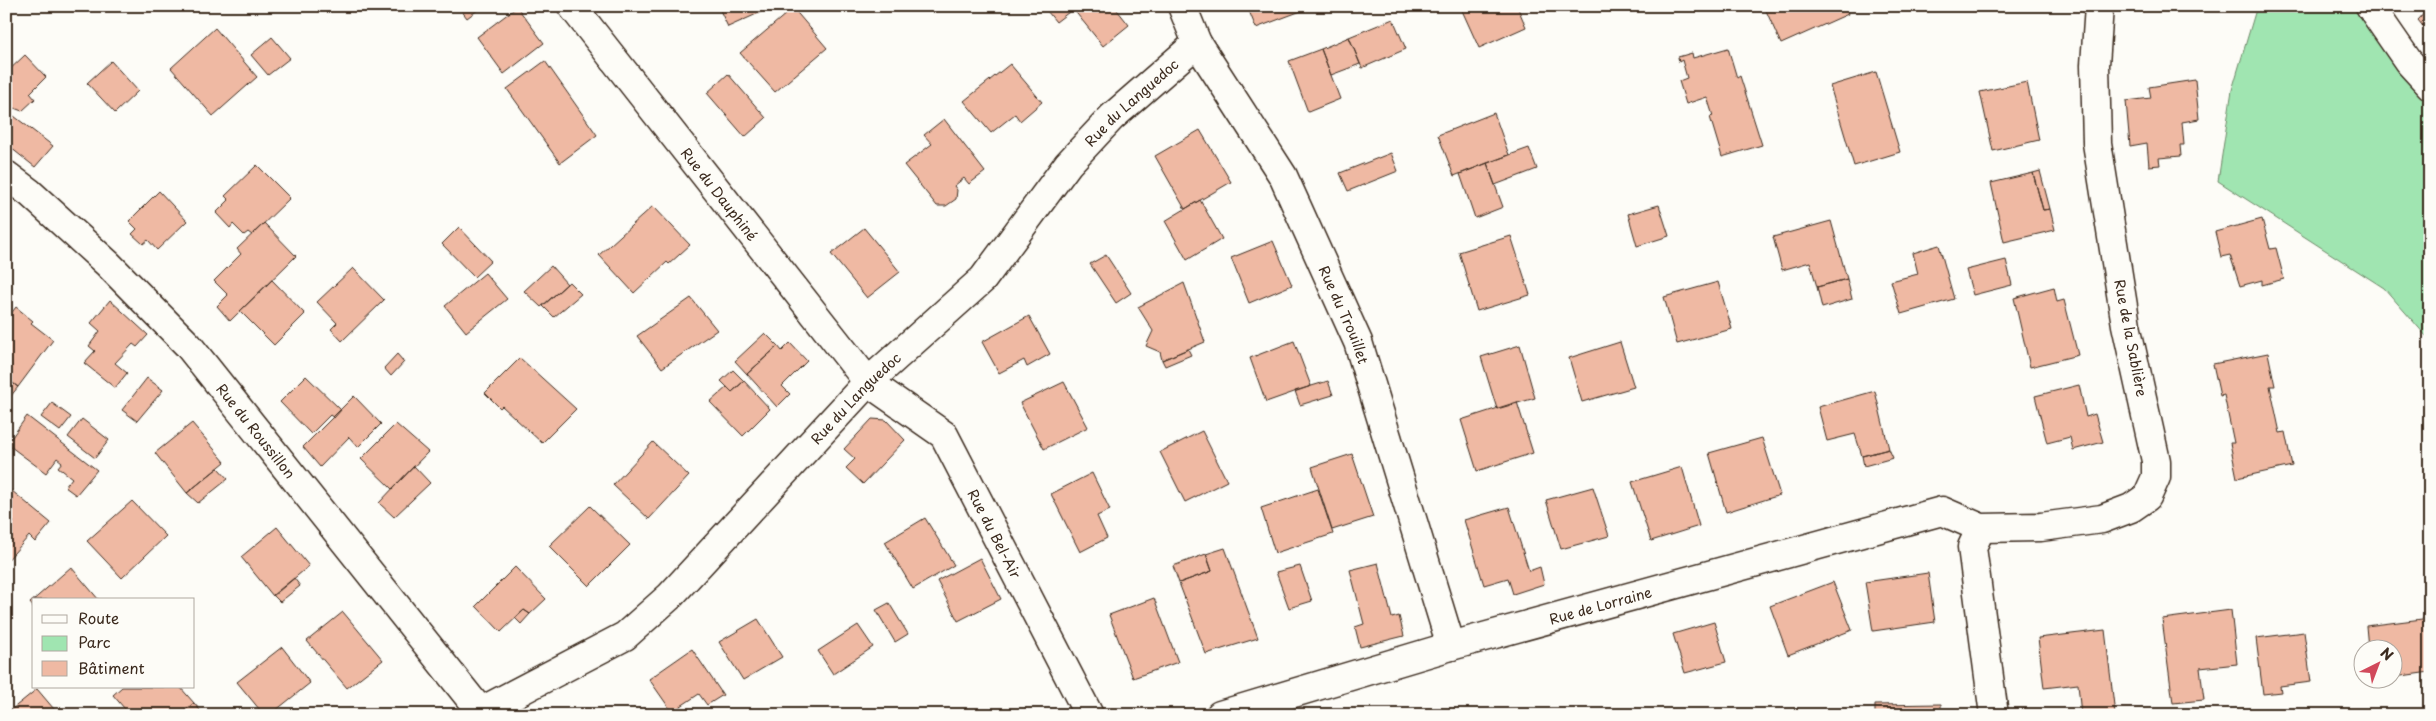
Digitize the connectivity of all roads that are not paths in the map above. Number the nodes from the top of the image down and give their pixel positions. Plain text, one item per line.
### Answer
1 (572, 6) edge
2 (1182, 6) edge
3 (2100, 6) edge
4 (2370, 6) edge
5 (1197, 43) junction
6 (2430, 85) edge
7 (6, 175) edge
8 (868, 382) junction
9 (1981, 528) junction
10 (1451, 646) junction
11 (477, 713) edge
12 (1089, 715) edge
13 (1220, 715) edge
14 (1994, 715) edge

1 - 8 street, Rue du Dauphiné
2 - 5 street, Rue du Trouillet
3 - 9 street, Rue de la Sablière
4 - 6 street
5 - 8 street, Rue du Languedoc
5 - 10 street, Rue du Trouillet
7 - 11 street, Rue du Roussillon
8 - 11 street, Rue du Languedoc
8 - 12 street, Rue du Bel-Air
9 - 10 street, Rue de Lorraine
9 - 14 street
10 - 13 street, Rue de Lorraine

